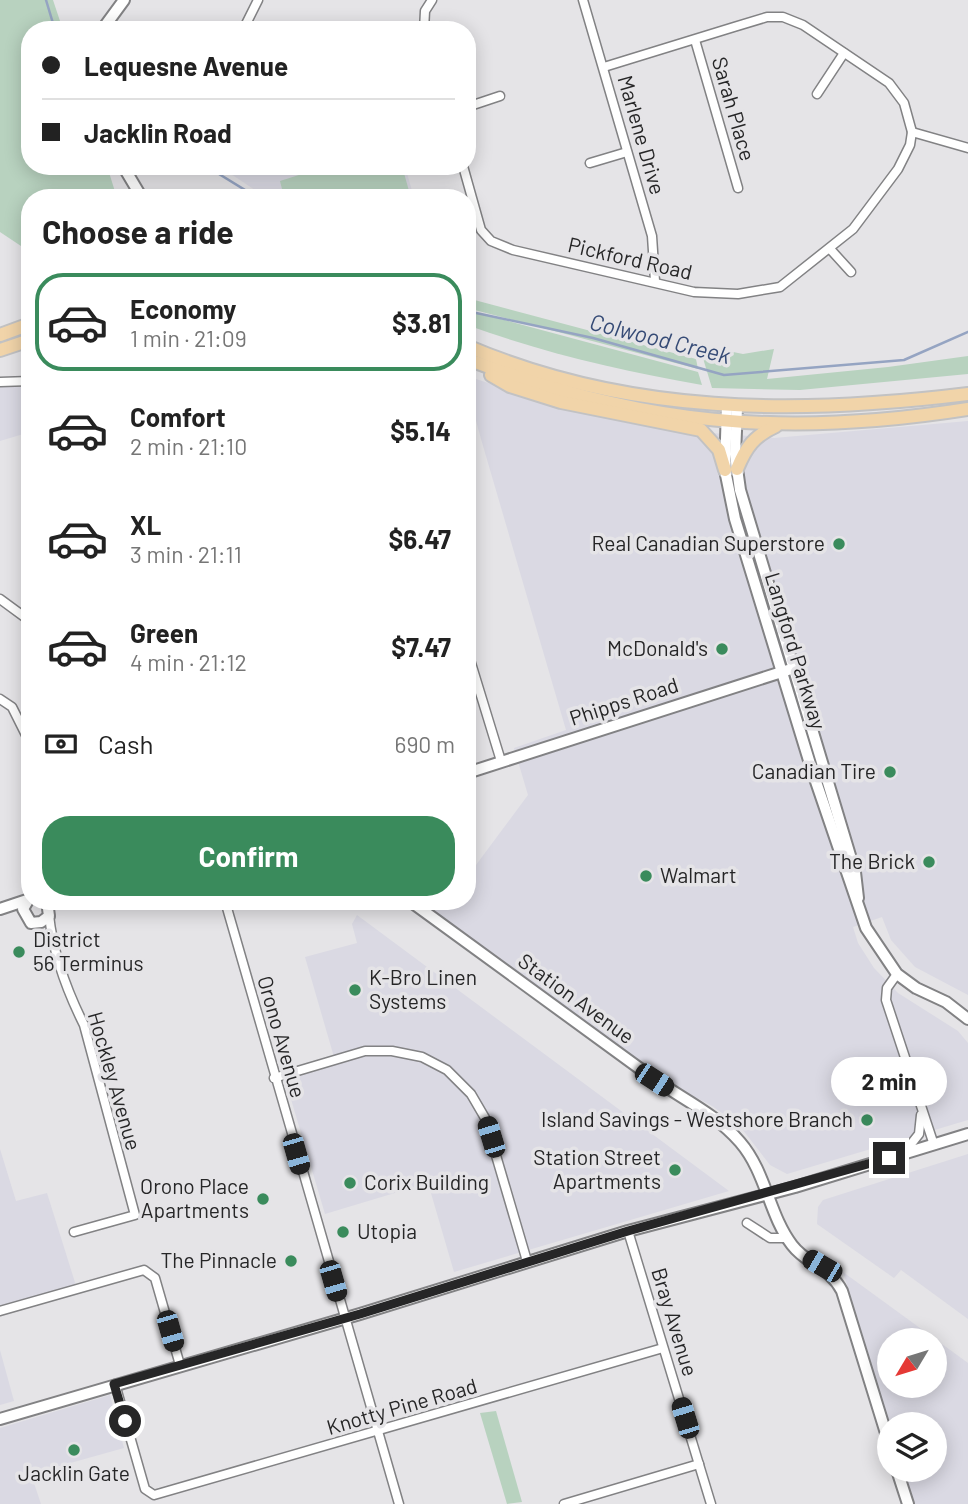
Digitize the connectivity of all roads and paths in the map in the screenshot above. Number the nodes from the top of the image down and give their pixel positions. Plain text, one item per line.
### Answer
1 (124, 0) edge
2 (258, 0) edge
3 (432, 0) edge
4 (583, 0) edge
5 (109, 21) edge
6 (248, 21) edge
7 (424, 21) edge
8 (695, 40) junction
9 (844, 53) junction
10 (604, 67) junction
11 (817, 94) dead end
12 (500, 96) dead end
13 (476, 104) edge
14 (912, 132) junction
15 (968, 148) edge
16 (627, 152) junction
17 (590, 163) dead end
18 (738, 188) dead end
19 (476, 212) edge
20 (831, 250) junction
21 (851, 272) dead end
22 (655, 281) junction
23 (21, 327) edge
24 (0, 335) edge
25 (21, 343) edge
26 (476, 349) edge
27 (0, 351) edge
28 (476, 363) edge
29 (476, 365) edge
30 (21, 382) edge
31 (0, 383) edge
32 (968, 394) edge
33 (732, 407) junction
34 (968, 409) edge
35 (731, 423) junction
36 (779, 424) junction
37 (731, 469) junction
38 (0, 598) edge
39 (21, 614) edge
40 (794, 668) junction
41 (781, 672) junction
42 (476, 679) edge
43 (3, 700) edge
44 (21, 724) edge
45 (501, 761) junction
46 (476, 770) edge
47 (858, 901) junction
48 (21, 903) edge
49 (0, 909) edge
50 (24, 910) edge
51 (49, 910) edge
52 (51, 910) edge
53 (227, 910) edge
54 (422, 910) edge
55 (0, 915) edge
56 (30, 921) junction
57 (51, 938) junction
58 (897, 974) junction
59 (968, 1019) edge
60 (274, 1078) junction
61 (922, 1112) junction
62 (968, 1134) edge
63 (934, 1145) junction
64 (903, 1154) junction
65 (768, 1193) junction
66 (747, 1223) dead end
67 (628, 1231) junction
68 (74, 1232) dead end
69 (787, 1238) junction
70 (527, 1261) junction
71 (0, 1311) edge
72 (344, 1318) junction
73 (663, 1348) junction
74 (180, 1365) junction
75 (114, 1384) junction
76 (879, 1412) edge
77 (0, 1419) edge
78 (377, 1433) junction
79 (699, 1464) junction
80 (901, 1482) edge
81 (582, 1502) edge
82 (399, 1504) edge
83 (564, 1504) edge
84 (711, 1504) edge
85 (908, 1504) edge

1 - 5 main road
2 - 6 street
3 - 7 street
4 - 10 street, Marlene Drive
8 - 9 street
8 - 10 street
8 - 18 street, Sarah Place
9 - 11 street
9 - 14 street
10 - 16 street, Marlene Drive
12 - 13 street
14 - 15 street
14 - 20 street, Pickford Road
16 - 17 street
16 - 22 street, Marlene Drive
19 - 22 street, Pickford Road
20 - 21 street
20 - 22 street, Pickford Road
23 - 24 main road
25 - 27 main road
26 - 33 main road
28 - 35 main road
29 - 37 main road
30 - 31 street
32 - 33 main road
33 - 35 main road, Langford Parkway
34 - 36 main road
35 - 36 main road
35 - 37 main road, Langford Parkway
36 - 37 main road
37 - 40 main road, Langford Parkway
37 - 41 main road, Langford Parkway
38 - 39 street
40 - 41 main road, Phipps Road
40 - 47 main road, Langford Parkway
41 - 45 main road, Phipps Road
41 - 47 main road, Langford Parkway
42 - 45 street
43 - 44 street
45 - 46 main road, Phipps Road
47 - 58 main road, Langford Parkway
48 - 49 main road
50 - 56 main road
51 - 56 main road
52 - 57 street, Hockley Avenue
53 - 60 street, Orono Avenue
54 - 65 main road, Station Avenue
55 - 56 main road
56 - 57 street, Hockley Avenue
57 - 68 street, Hockley Avenue
58 - 59 main road, Langford Parkway
58 - 61 street
60 - 70 street
60 - 72 street, Orono Avenue
61 - 63 street
61 - 64 street
62 - 63 main road
63 - 64 main road
64 - 65 main road
65 - 67 main road
65 - 69 main road, Station Avenue
66 - 69 street
67 - 70 main road
67 - 73 street, Bray Avenue
69 - 76 main road
70 - 72 main road
71 - 74 street
72 - 74 main road
72 - 78 street, Orono Avenue
73 - 78 street, Knotty Pine Road
73 - 79 street, Bray Avenue
74 - 75 main road
75 - 77 main road
75 - 78 street, Knotty Pine Road
78 - 82 street, Orono Avenue
79 - 81 street
79 - 84 street, Bray Avenue
80 - 85 main road
81 - 83 street

